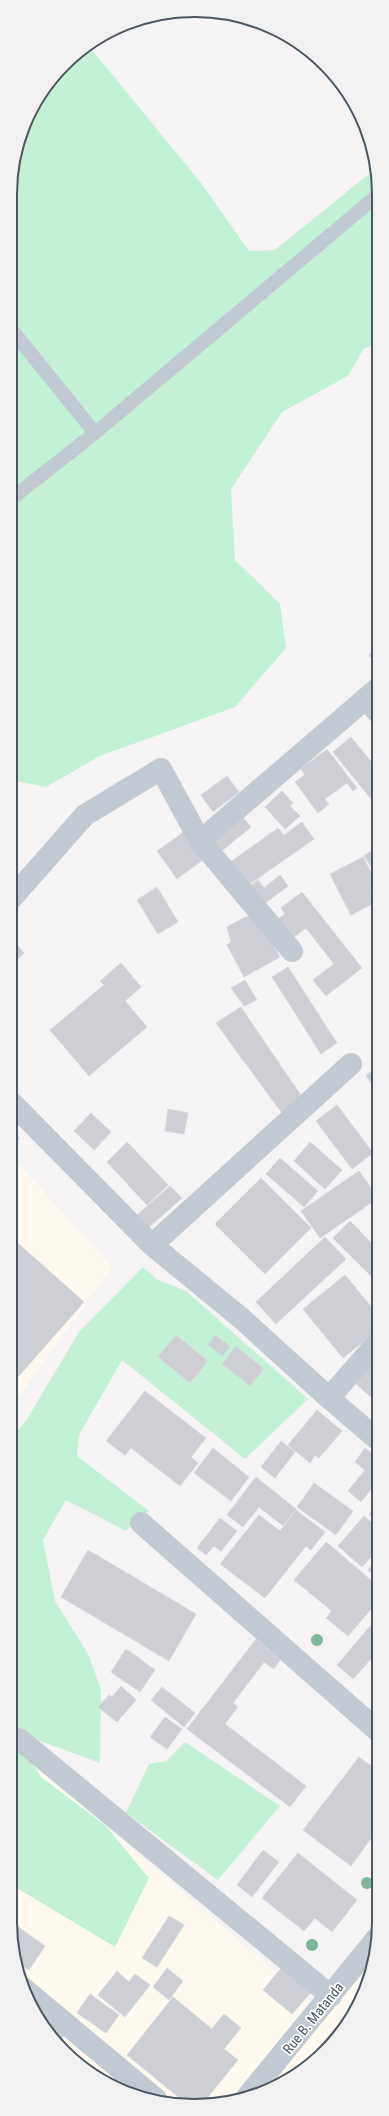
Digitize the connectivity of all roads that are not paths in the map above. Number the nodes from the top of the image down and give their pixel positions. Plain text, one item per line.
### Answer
1 (372, 200) edge
2 (17, 337) edge
3 (94, 434) junction
4 (17, 494) edge
5 (372, 701) edge
6 (200, 841) junction
7 (17, 892) edge
8 (292, 951) dead end
9 (351, 1064) dead end
10 (17, 1108) edge
11 (152, 1245) junction
12 (372, 1349) edge
13 (329, 1398) junction
14 (372, 1435) edge
15 (141, 1523) dead end
16 (372, 1726) edge
17 (19, 1739) dead end
18 (370, 1948) edge
19 (331, 1996) junction
20 (34, 1997) edge
21 (253, 2089) edge
22 (149, 2093) edge

1 - 3 lane
2 - 3 lane
3 - 4 lane
5 - 6 street
6 - 7 street
6 - 8 street
9 - 11 street
10 - 11 street
11 - 13 street
12 - 13 street
13 - 14 street
15 - 16 street
17 - 19 street
18 - 19 street, Rue B. Matanda
19 - 21 street, Rue B. Matanda
20 - 22 street

